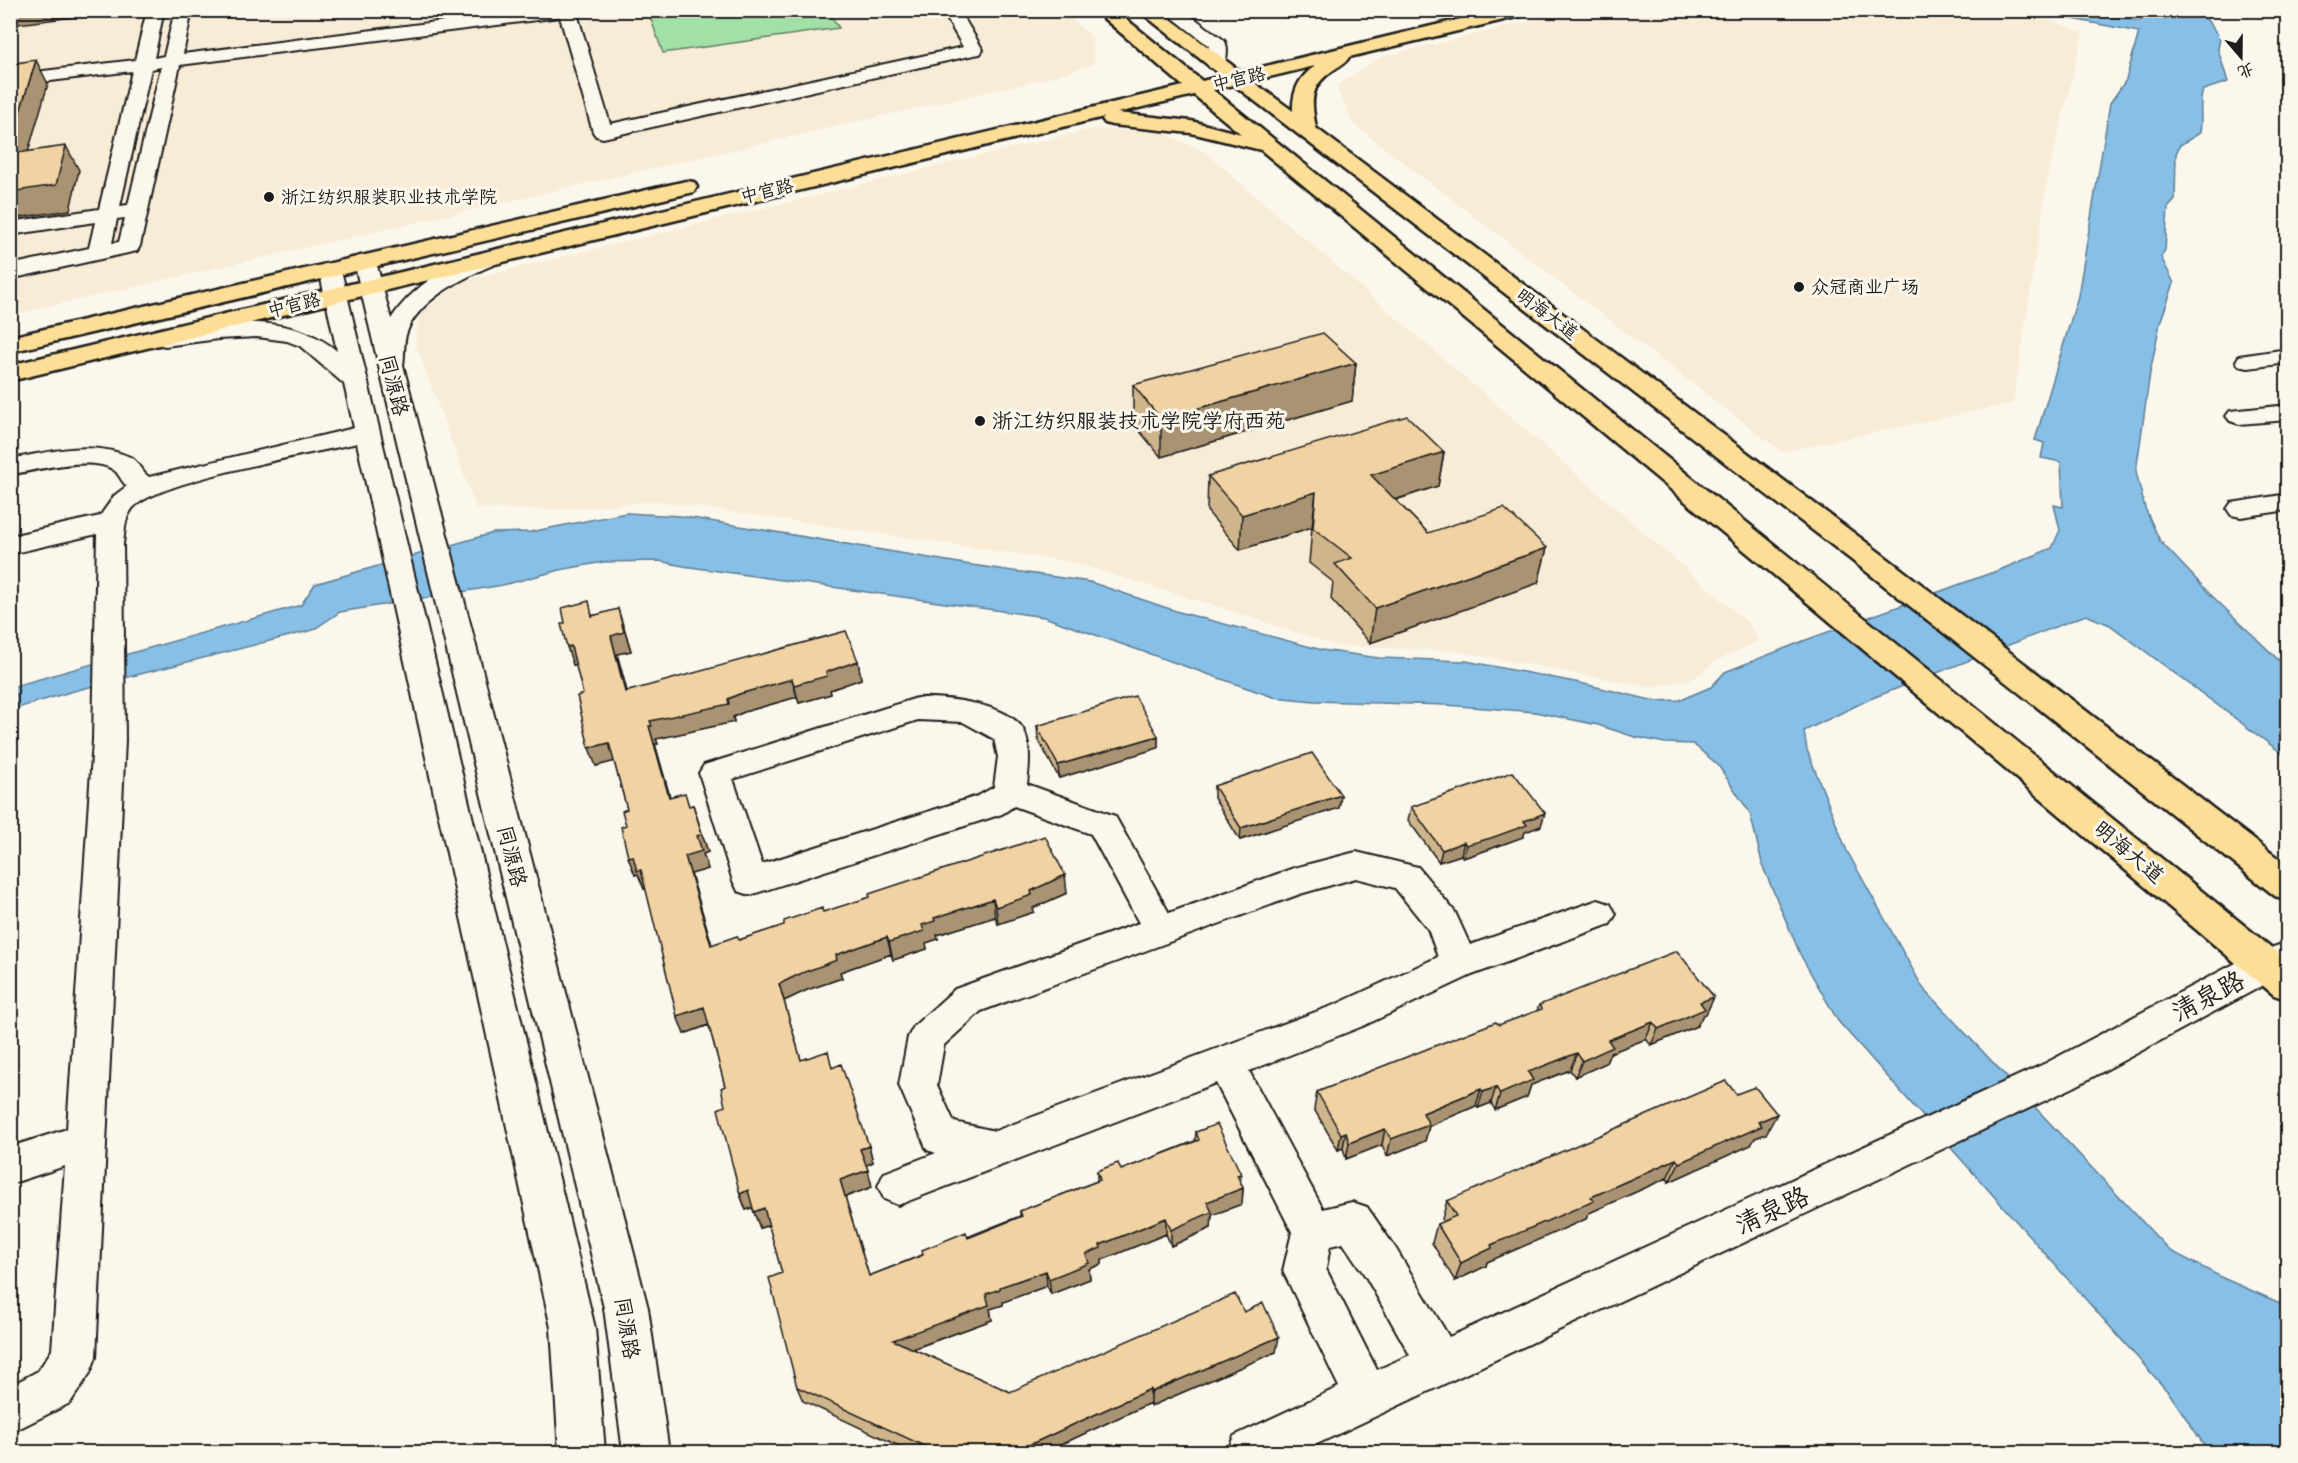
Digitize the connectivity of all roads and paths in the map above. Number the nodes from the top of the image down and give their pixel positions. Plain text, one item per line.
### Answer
1 (156, 10) edge
2 (184, 10) edge
3 (950, 10) edge
4 (1103, 10) edge
5 (1147, 10) edge
6 (1171, 10) edge
7 (1438, 10) edge
8 (1523, 10) edge
9 (568, 11) edge
10 (1350, 52) junction
11 (173, 61) junction
12 (143, 64) junction
13 (1216, 64) junction
14 (1177, 73) junction
15 (1240, 79) junction
16 (10, 81) edge
17 (1198, 88) junction
18 (1051, 113) junction
19 (1306, 131) junction
20 (1266, 146) junction
21 (701, 184) dead end
22 (138, 210) junction
23 (108, 214) junction
24 (10, 229) edge
25 (99, 252) junction
26 (492, 257) junction
27 (10, 272) edge
28 (367, 274) junction
29 (332, 283) junction
30 (137, 343) junction
31 (10, 345) edge
32 (2288, 356) edge
33 (2247, 361) dead end
34 (390, 371) junction
35 (10, 374) edge
36 (354, 380) junction
37 (2288, 412) edge
38 (2239, 416) dead end
39 (366, 433) junction
40 (10, 467) edge
41 (146, 486) junction
42 (2288, 502) edge
43 (2241, 509) dead end
44 (113, 522) junction
45 (10, 545) edge
46 (1009, 793) junction
47 (2288, 886) edge
48 (1598, 914) dead end
49 (1161, 930) junction
50 (1459, 964) junction
51 (2280, 969) edge
52 (1225, 1064) junction
53 (86, 1141) junction
54 (995, 1149) junction
55 (10, 1166) edge
56 (898, 1186) dead end
57 (1313, 1231) junction
58 (1440, 1364) junction
59 (1368, 1398) junction
60 (10, 1411) edge
61 (582, 1452) edge
62 (646, 1452) edge
63 (1251, 1452) edge

1 - 12 street
2 - 11 street
3 - 9 street
4 - 14 main road
5 - 13 main road, 明海大道
6 - 13 street
7 - 13 main road, 中官路
8 - 10 main road, 中官路
9 - 11 street
10 - 15 main road, 中官路
10 - 19 main road
11 - 12 street
11 - 22 street
12 - 16 street
12 - 23 street
13 - 14 main road, 中官路
13 - 15 main road, 明海大道
14 - 17 main road
14 - 18 main road, 中官路
15 - 17 main road, 中官路
15 - 19 main road, 明海大道
17 - 18 main road, 中官路
17 - 20 main road
18 - 20 main road
18 - 26 main road, 中官路
19 - 47 main road, 明海大道
20 - 51 main road, 明海大道
21 - 28 main road, 中官路
22 - 23 street
22 - 25 street
23 - 24 street
23 - 25 street
25 - 27 street
26 - 28 main road, 中官路
26 - 34 street
28 - 29 main road, 中官路
28 - 34 street, 同源路
29 - 30 main road, 中官路
29 - 31 main road, 中官路
29 - 36 street, 同源路
30 - 35 main road, 中官路
30 - 36 street
32 - 33 street
34 - 62 street, 同源路
36 - 39 street, 同源路
37 - 38 street
39 - 41 street
39 - 61 street, 同源路
40 - 41 street
41 - 44 street
42 - 43 street
44 - 45 street
44 - 53 street
46 - 46 street
46 - 49 street
48 - 50 street
49 - 50 street
49 - 54 street
50 - 52 street
51 - 58 street, 清泉路
52 - 54 street
52 - 57 street
53 - 55 street
53 - 60 street
54 - 56 street
57 - 58 street
57 - 59 street
58 - 59 street, 清泉路
59 - 63 street, 清泉路

